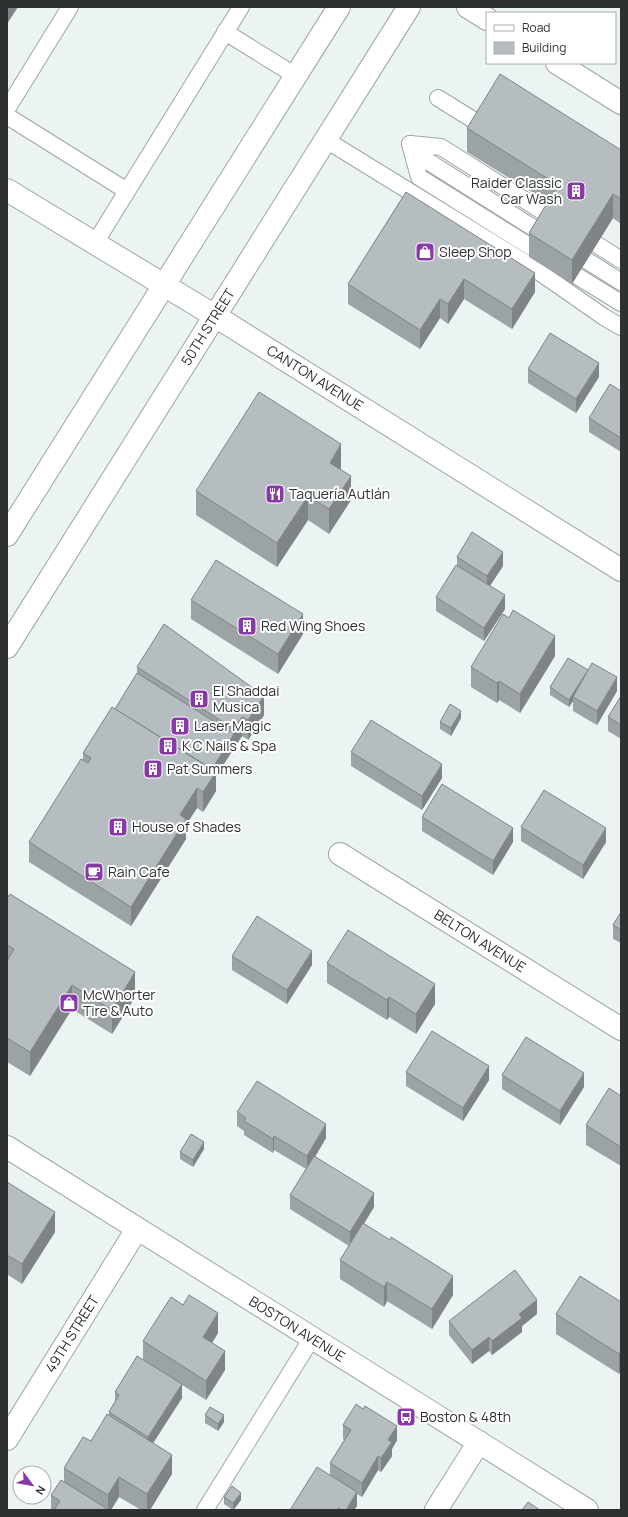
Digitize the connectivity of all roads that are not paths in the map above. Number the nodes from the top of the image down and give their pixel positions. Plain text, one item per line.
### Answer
1 (70, 7) edge
2 (241, 7) edge
3 (339, 7) edge
4 (409, 7) edge
5 (468, 7) edge
6 (486, 18) edge
7 (225, 32) junction
8 (559, 64) edge
9 (296, 76) junction
10 (438, 98) dead end
11 (621, 103) edge
12 (7, 109) edge
13 (7, 116) edge
14 (483, 126) edge
15 (326, 140) junction
16 (410, 144) junction
17 (7, 190) edge
18 (127, 191) junction
19 (553, 218) edge
20 (543, 234) edge
21 (95, 243) junction
22 (596, 244) edge
23 (534, 249) edge
24 (586, 260) edge
25 (621, 260) edge
26 (577, 276) edge
27 (621, 282) edge
28 (164, 285) junction
29 (621, 303) edge
30 (215, 316) junction
31 (621, 326) edge
32 (7, 535) edge
33 (621, 570) edge
34 (7, 647) edge
35 (340, 854) dead end
36 (621, 1029) edge
37 (7, 1147) edge
38 (138, 1229) junction
39 (312, 1338) junction
40 (7, 1439) edge
41 (478, 1442) junction
42 (205, 1510) edge
43 (436, 1510) edge
44 (587, 1510) edge

1 - 12 lane
2 - 7 lane
3 - 9 street
4 - 15 street, 50TH STREET
5 - 6 street
7 - 9 lane
7 - 18 lane
8 - 11 street
9 - 28 street
10 - 14 lane
13 - 18 lane
15 - 30 street, 50TH STREET
15 - 31 lane
16 - 19 lane
16 - 20 lane
16 - 23 lane
17 - 21 street, CANTON AVENUE
18 - 21 lane
21 - 28 street, CANTON AVENUE
22 - 25 lane
24 - 27 lane
26 - 29 lane
28 - 30 street, CANTON AVENUE
28 - 32 street
30 - 33 street, CANTON AVENUE
30 - 34 street, 50TH STREET
35 - 36 street, BELTON AVENUE
37 - 38 street, BOSTON AVENUE
38 - 39 street, BOSTON AVENUE
38 - 40 street, 49TH STREET
39 - 41 street, BOSTON AVENUE
39 - 42 lane
41 - 43 street
41 - 44 street, BOSTON AVENUE

